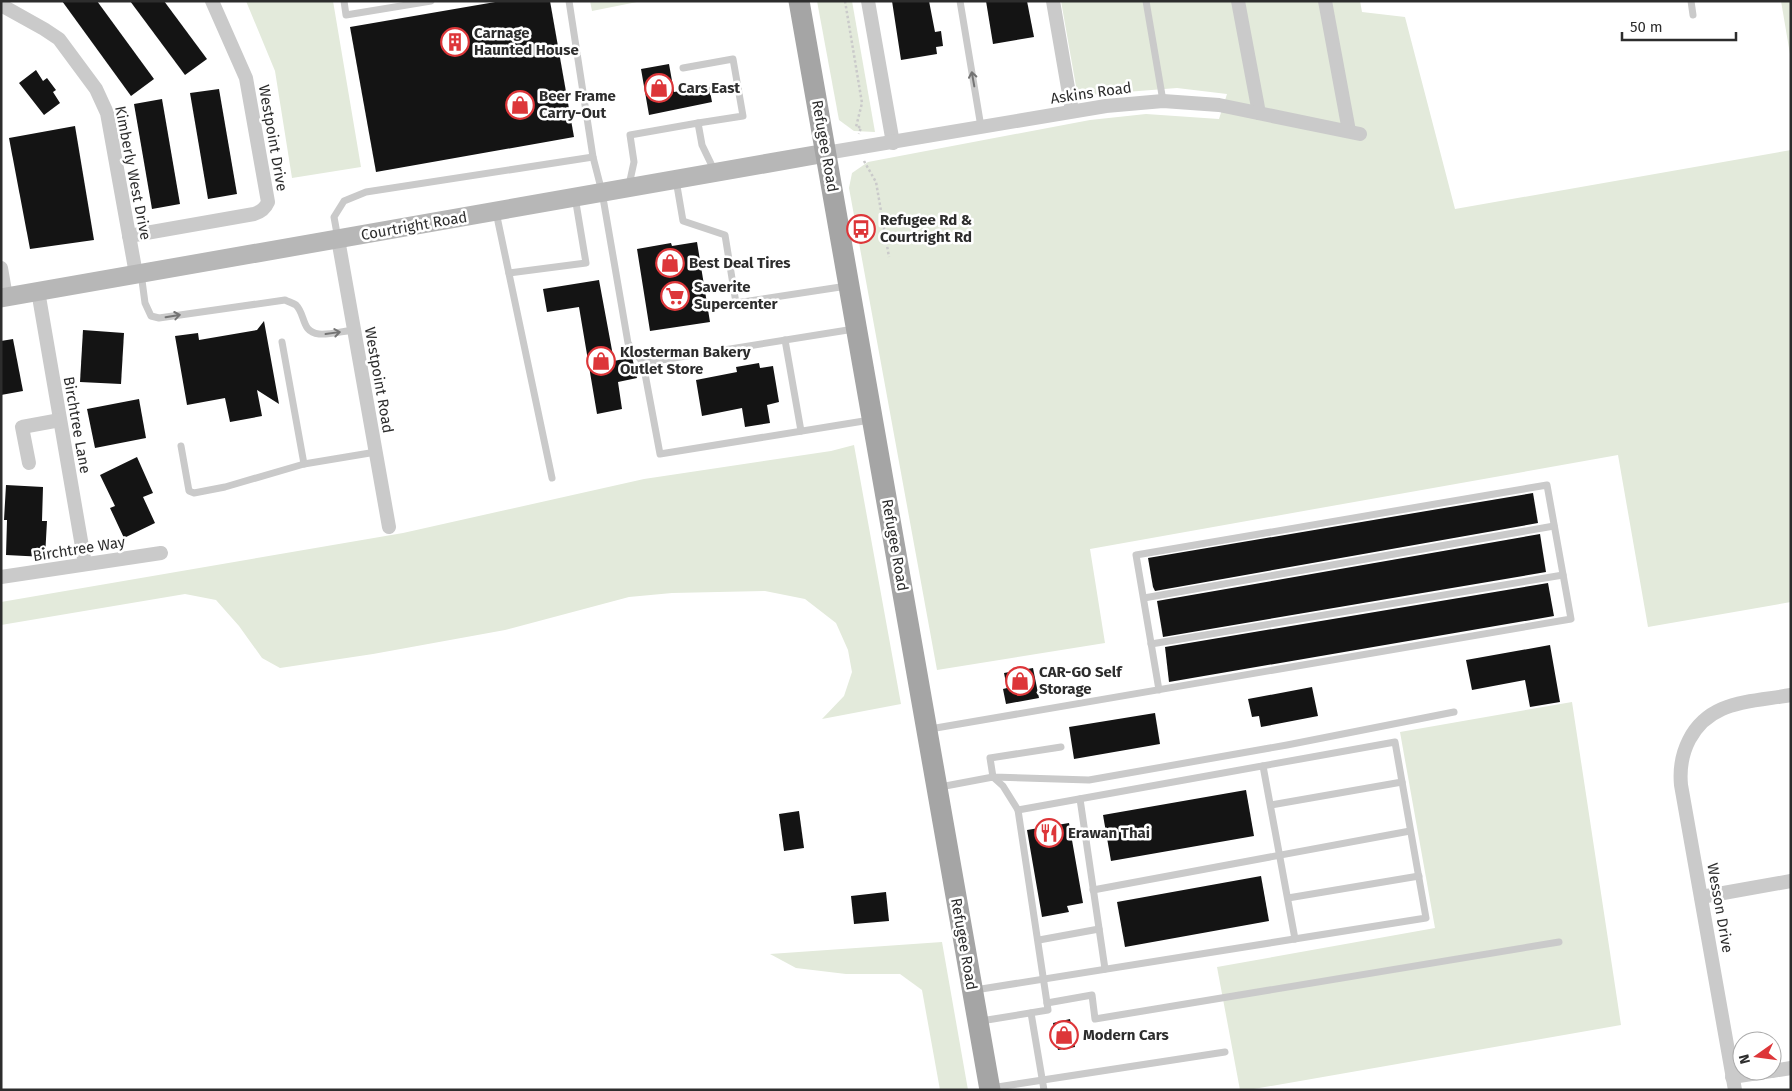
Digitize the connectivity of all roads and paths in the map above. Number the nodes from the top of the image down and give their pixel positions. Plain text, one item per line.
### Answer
1 (212, 1) edge
2 (344, 1) edge
3 (432, 1) edge
4 (569, 1) edge
5 (799, 1) edge
6 (845, 1) edge
7 (868, 1) edge
8 (960, 1) edge
9 (1053, 1) edge
10 (1146, 1) edge
11 (1238, 1) edge
12 (1325, 1) edge
13 (1691, 1) edge
14 (1, 5) edge
15 (1693, 15) dead end
16 (683, 68) dead end
17 (1163, 101) junction
18 (1072, 111) junction
19 (1258, 113) junction
20 (698, 123) junction
21 (981, 127) junction
22 (859, 136) dead end
23 (893, 143) junction
24 (826, 153) junction
25 (593, 157) junction
26 (864, 165) dead end
27 (715, 172) junction
28 (675, 179) junction
29 (628, 188) junction
30 (602, 192) junction
31 (575, 197) junction
32 (496, 212) junction
33 (129, 236) junction
34 (338, 239) junction
35 (889, 257) dead end
36 (1, 268) edge
37 (509, 273) junction
38 (138, 274) junction
39 (850, 286) junction
40 (38, 291) junction
41 (4, 297) edge
42 (857, 329) junction
43 (354, 330) junction
44 (785, 340) junction
45 (282, 342) dead end
46 (643, 363) junction
47 (873, 419) junction
48 (60, 420) junction
49 (801, 431) junction
50 (181, 446) dead end
51 (376, 452) junction
52 (28, 462) dead end
53 (304, 464) junction
54 (552, 478) dead end
55 (1554, 526) junction
56 (389, 527) dead end
57 (161, 553) dead end
58 (85, 564) junction
59 (1563, 575) junction
60 (1, 577) edge
61 (1144, 598) junction
62 (1151, 644) junction
63 (1159, 690) junction
64 (1791, 695) edge
65 (1454, 712) dead end
66 (927, 730) junction
67 (1061, 747) dead end
68 (1263, 766) junction
69 (993, 776) junction
70 (1402, 782) junction
71 (937, 788) junction
72 (1080, 799) junction
73 (1271, 805) junction
74 (1018, 810) junction
75 (1410, 831) junction
76 (1280, 855) junction
77 (1419, 876) junction
78 (1791, 881) edge
79 (1093, 890) junction
80 (1702, 897) junction
81 (1288, 898) junction
82 (1100, 929) junction
83 (1295, 939) junction
84 (1039, 940) junction
85 (1559, 942) dead end
86 (1106, 970) junction
87 (1045, 979) junction
88 (972, 991) junction
89 (1047, 1003) junction
90 (1031, 1013) junction
91 (978, 1022) junction
92 (1225, 1052) dead end
93 (1042, 1080) junction
94 (1733, 1083) edge
95 (989, 1089) edge
96 (1044, 1090) edge

1 - 33 street, Westpoint Drive
2 - 3 lane
4 - 25 lane
5 - 24 main road, Refugee Road
6 - 22 path
7 - 23 street
21 -> 8 lane
9 - 18 street
10 - 17 lane
11 - 19 street
12 - 19 street, Askins Road
13 - 15 lane
14 - 33 street, Kimberly West Drive
16 - 20 lane
17 - 18 street, Askins Road
17 - 19 street, Askins Road
18 - 21 street, Askins Road
20 - 27 lane
20 - 29 lane
21 - 23 street, Askins Road
23 - 24 street, Askins Road
24 - 27 street, Courtright Road
24 - 39 main road, Refugee Road
25 - 30 lane
25 - 34 lane
26 - 35 path
27 - 28 street, Courtright Road
28 - 29 street, Courtright Road
28 - 39 lane
29 - 30 street, Courtright Road
30 - 31 street, Courtright Road
30 - 46 lane
31 - 32 street, Courtright Road
31 - 37 lane
32 - 34 street, Courtright Road
32 - 37 lane
33 - 38 street, Kimberly West Drive
34 - 38 street, Courtright Road
34 - 43 street, Westpoint Road
36 - 41 street
37 - 54 lane
38 - 40 street, Courtright Road
38 -> 43 lane
39 - 42 main road, Refugee Road
40 - 41 street, Courtright Road
40 - 48 street, Birchtree Lane
42 - 44 lane
42 - 47 main road, Refugee Road
43 - 51 street, Westpoint Road
44 - 46 lane
44 - 49 lane
45 - 53 lane
46 - 49 lane
47 - 49 lane
47 - 66 main road, Refugee Road
48 - 52 street
48 - 58 street, Birchtree Lane
50 - 53 lane
51 - 53 lane
51 - 56 street, Westpoint Road
55 - 59 lane
55 - 61 lane
55 - 61 lane
57 - 58 street, Birchtree Way
58 - 60 street, Birchtree Way
59 - 62 lane
59 - 63 lane
61 - 62 lane
62 - 63 lane
63 - 66 lane
64 - 80 street, Wesson Drive
65 - 69 lane
66 - 71 main road, Refugee Road
67 - 69 lane
68 - 70 lane
68 - 72 lane
68 - 73 lane
69 - 71 lane
69 - 74 lane
70 - 73 lane
70 - 75 lane
71 - 88 main road, Refugee Road
72 - 74 lane
72 - 79 lane
73 - 76 lane
74 - 84 lane
75 - 76 lane
75 - 77 lane
76 - 79 lane
76 - 81 lane
77 - 81 lane
77 - 83 lane
78 - 80 street
79 - 82 lane
80 - 94 street, Wesson Drive
81 - 83 lane
82 - 84 lane
82 - 86 lane
83 - 86 lane
84 - 87 lane
85 - 89 lane
86 - 87 lane
87 - 88 lane
87 - 89 lane
88 - 91 main road, Refugee Road
89 - 90 lane
90 - 91 lane
90 - 93 lane
91 - 95 main road, Refugee Road
92 - 93 lane
93 - 95 lane
93 - 96 lane

